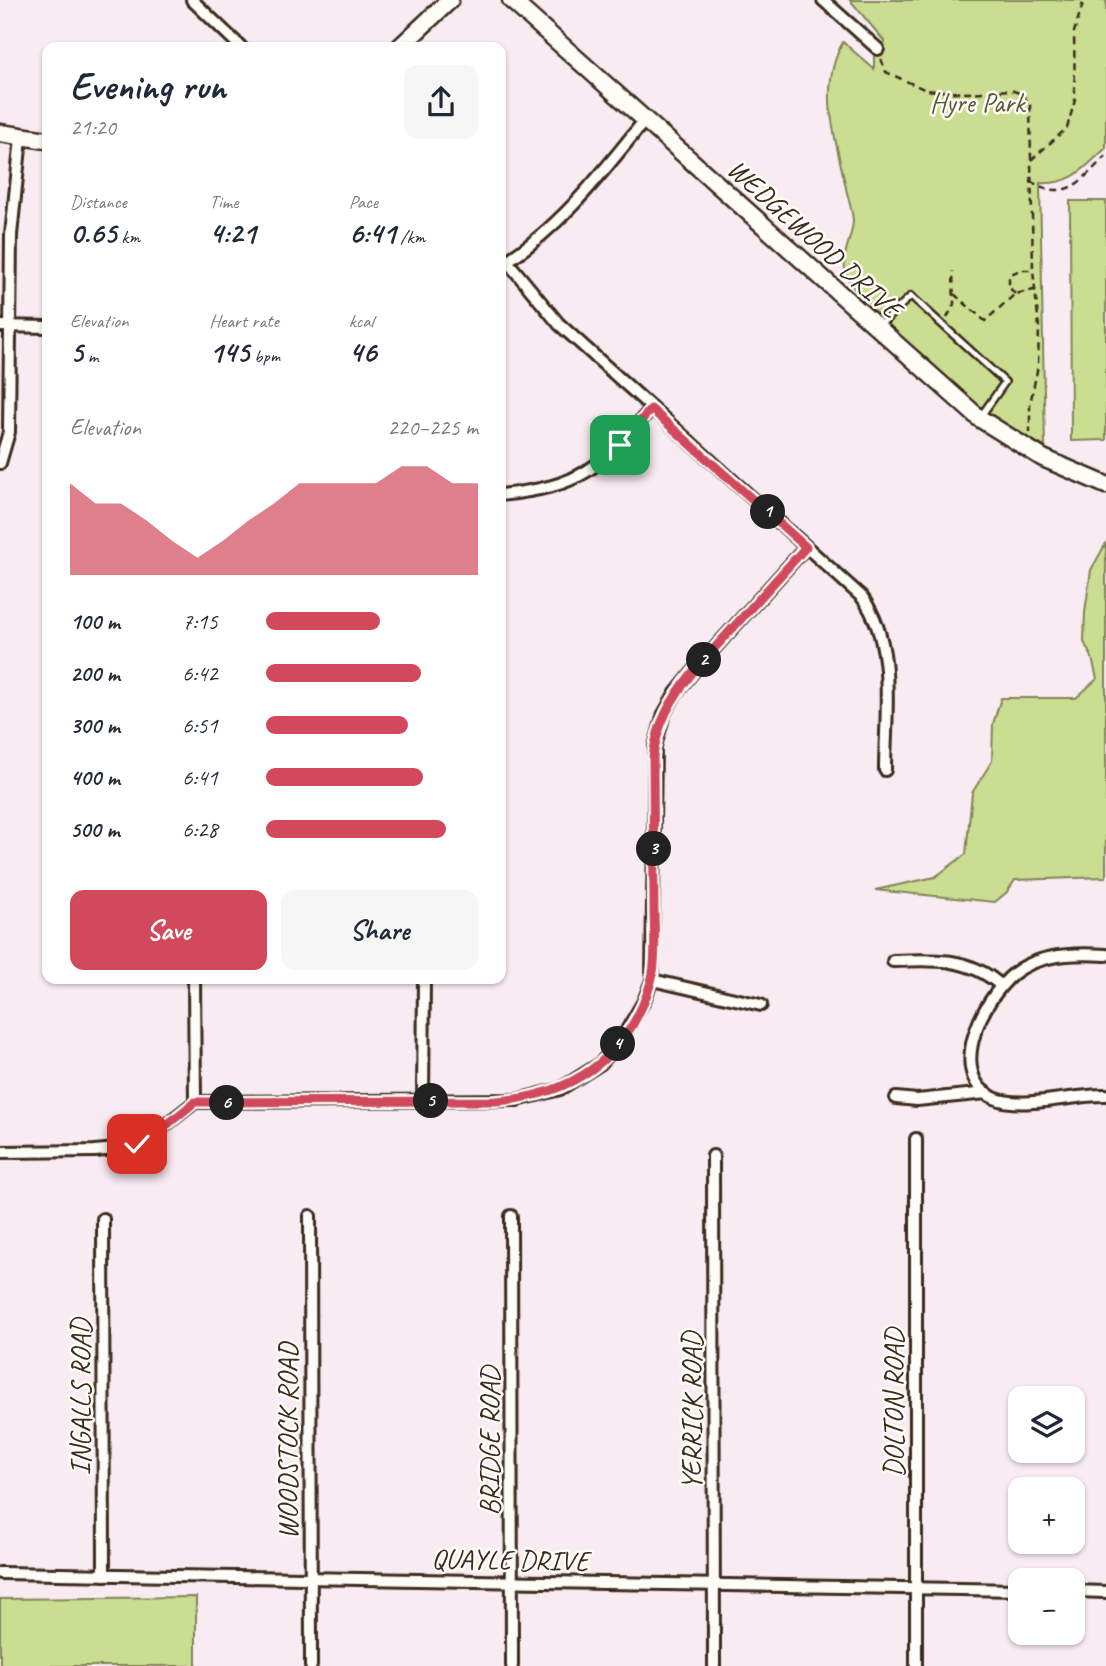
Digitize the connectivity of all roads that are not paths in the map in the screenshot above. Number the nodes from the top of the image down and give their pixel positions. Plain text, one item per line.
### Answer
1 (192, 0) edge
2 (450, 0) edge
3 (511, 0) edge
4 (823, 0) edge
5 (236, 42) edge
6 (405, 42) edge
7 (878, 49) road end
8 (644, 121) junction
9 (0, 133) edge
10 (21, 138) junction
11 (42, 139) edge
12 (506, 261) edge
13 (506, 265) edge
14 (4, 326) edge
15 (42, 327) edge
16 (876, 328) junction
17 (651, 409) junction
18 (979, 418) junction
19 (0, 463) edge
20 (1106, 485) edge
21 (506, 494) edge
22 (806, 547) junction
23 (885, 770) dead end
24 (1106, 955) edge
25 (893, 961) dead end
26 (652, 979) junction
27 (194, 984) edge
28 (424, 984) edge
29 (1000, 985) junction
30 (761, 1005) dead end
31 (987, 1093) junction
32 (1106, 1095) edge
33 (897, 1098) dead end
34 (423, 1101) junction
35 (195, 1102) junction
36 (916, 1139) dead end
37 (0, 1152) edge
38 (713, 1156) dead end
39 (310, 1216) dead end
40 (511, 1216) dead end
41 (103, 1219) dead end
42 (0, 1573) edge
43 (104, 1574) junction
44 (309, 1578) junction
45 (512, 1581) junction
46 (714, 1584) junction
47 (916, 1588) junction
48 (1008, 1590) edge
49 (1085, 1591) edge
50 (1106, 1591) edge
51 (311, 1666) edge
52 (512, 1666) edge
53 (714, 1666) edge
54 (916, 1666) edge

1 - 5 street
2 - 6 street
3 - 8 street, WEDGEWOOD DRIVE
4 - 7 street
8 - 12 street
8 - 16 street, WEDGEWOOD DRIVE
9 - 10 street
10 - 11 street
10 - 14 street
13 - 17 street
14 - 15 street
14 - 19 street
16 - 18 street, WEDGEWOOD DRIVE
16 - 18 lane
17 - 21 street
17 - 22 street
18 - 20 street, WEDGEWOOD DRIVE
22 - 23 street
22 - 26 street
24 - 29 street
25 - 29 street
26 - 30 street
26 - 34 street
27 - 35 street
28 - 34 street
29 - 31 street
31 - 32 street
31 - 33 street
34 - 35 street
35 - 37 street
36 - 47 street, DOLTON ROAD
38 - 46 street, YERRICK ROAD
39 - 44 street, WOODSTOCK ROAD
40 - 45 street, BRIDGE ROAD
41 - 43 street, INGALLS ROAD
42 - 43 street, QUAYLE DRIVE
43 - 44 street, QUAYLE DRIVE
44 - 45 street, QUAYLE DRIVE
44 - 51 street, WOODSTOCK ROAD
45 - 46 street, QUAYLE DRIVE
45 - 52 street, BRIDGE ROAD
46 - 47 street, QUAYLE DRIVE
46 - 53 street, YERRICK ROAD
47 - 48 street, QUAYLE DRIVE
47 - 54 street, DOLTON ROAD
49 - 50 street

